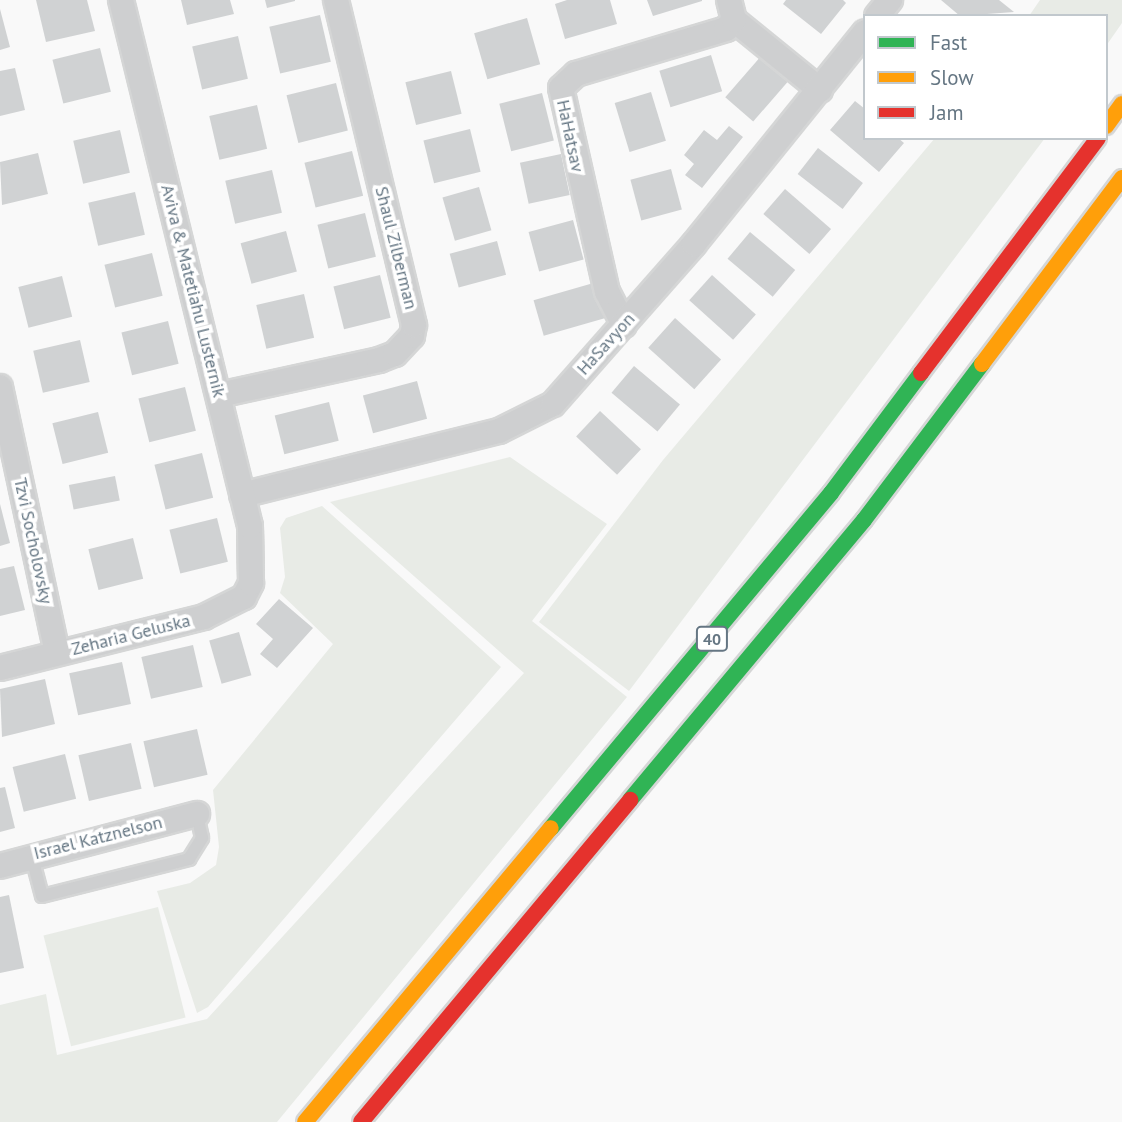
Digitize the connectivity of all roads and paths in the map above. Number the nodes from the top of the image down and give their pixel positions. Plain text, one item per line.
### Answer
1 (121, 0) edge
2 (336, 0) edge
3 (890, 0) edge
4 (732, 10) edge
5 (879, 14) edge
6 (863, 35) edge
7 (820, 90) junction
8 (1122, 104) edge
9 (1108, 123) edge
10 (1096, 140) edge
11 (1122, 178) edge
12 (624, 325) junction
13 (0, 387) edge
14 (219, 395) junction
15 (242, 495) junction
16 (251, 583) joint
17 (57, 653) junction
18 (0, 668) edge
19 (197, 814) joint
20 (31, 854) junction
21 (0, 866) edge
22 (305, 1122) edge
23 (361, 1122) edge

1 - 14 street, Aviva & Matetiahu Lusternik
2 - 14 street, Shaul Zilberman
3 - 5 street
4 - 7 street, HaHatsav
4 - 12 street, HaHatsav
6 - 7 street, HaSavyon
7 - 12 street, HaSavyon
8 - 9 highway
10 - 22 highway, 40
11 - 23 highway, 40
12 - 15 street, HaSavyon
13 - 17 street, Tzvi Socholovsky
14 - 15 street, Aviva & Matetiahu Lusternik
15 - 16 street, Aviva & Matetiahu Lusternik
16 - 17 street, Zeharia Geluska
17 - 18 street, Zeharia Geluska
19 - 20 street, Israel Katznelson
19 - 20 lane
20 - 21 street, Israel Katznelson

